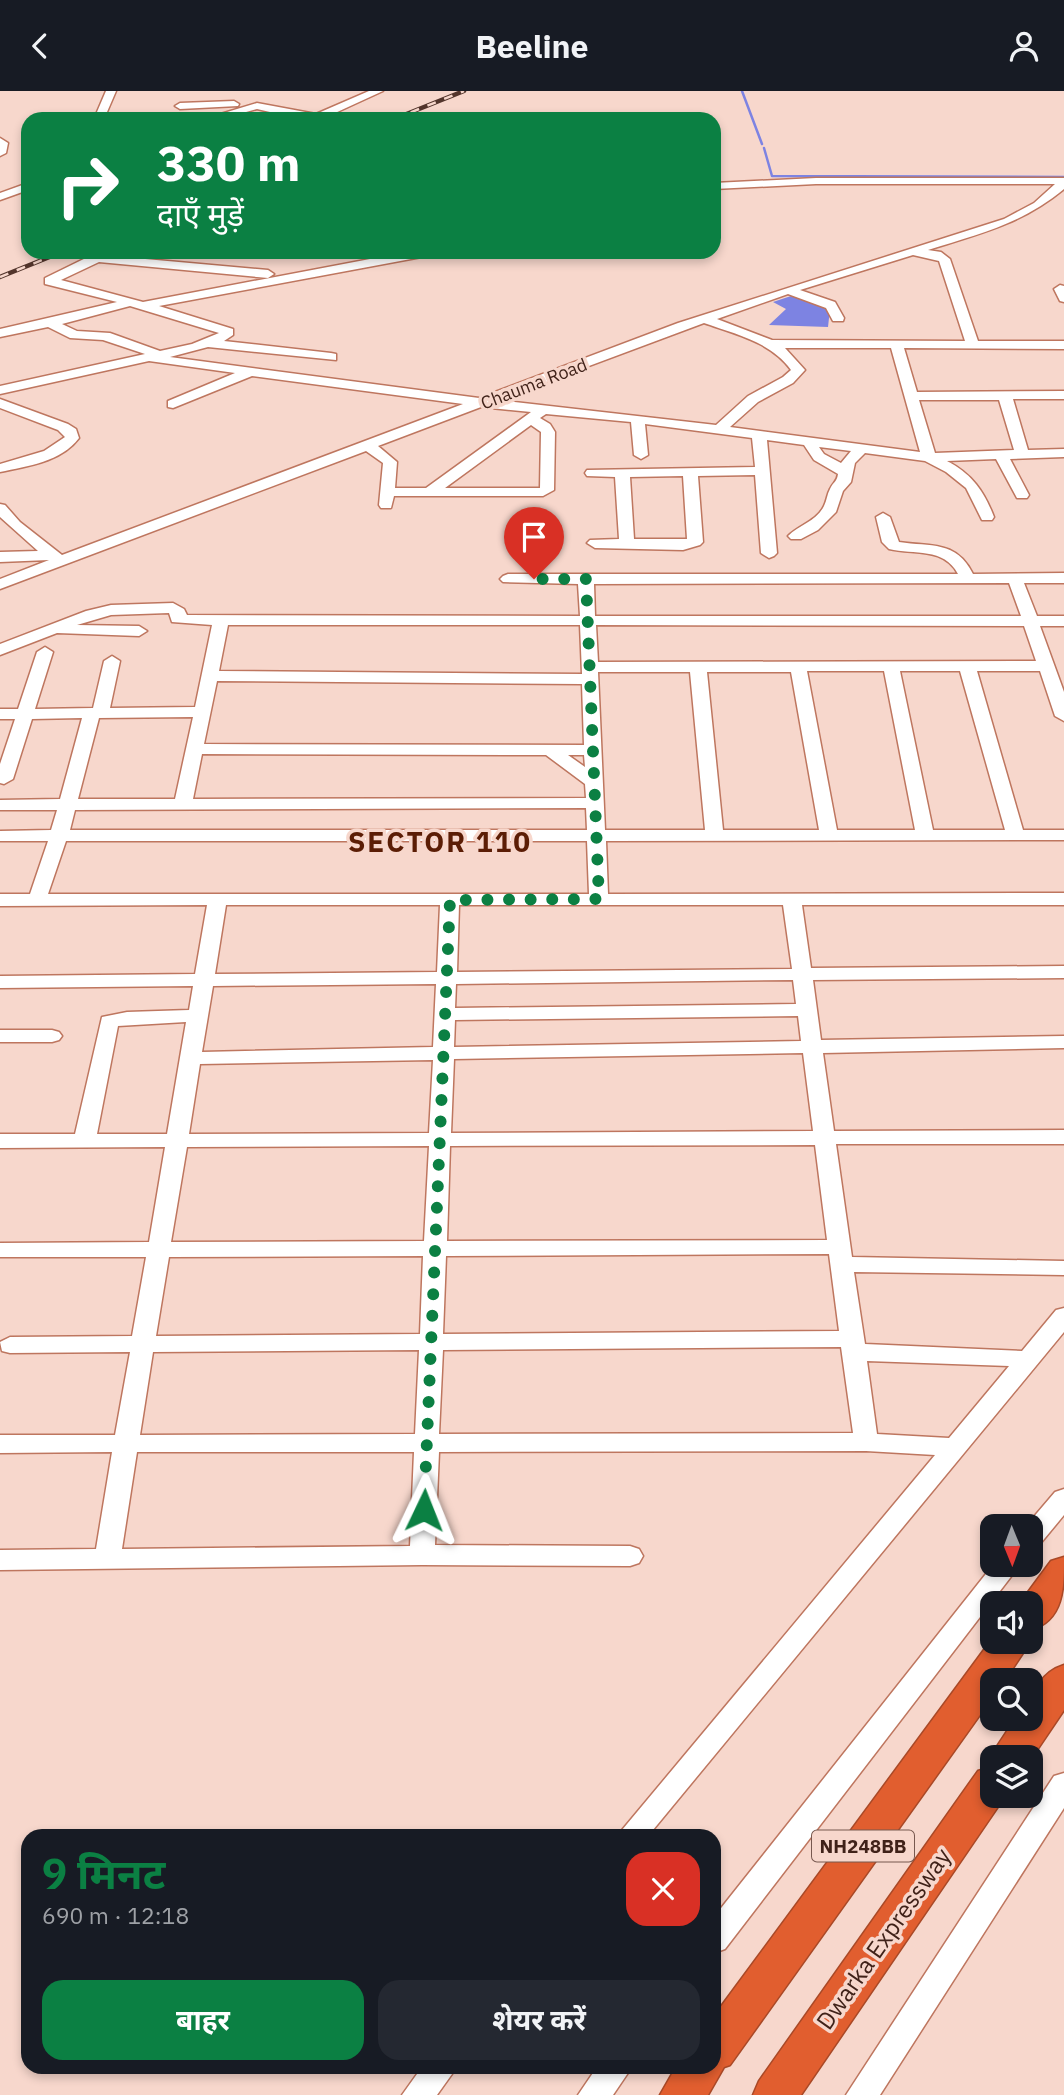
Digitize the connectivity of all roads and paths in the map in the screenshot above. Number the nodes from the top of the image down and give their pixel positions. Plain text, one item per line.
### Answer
1 (111, 91) edge
2 (186, 91) edge
3 (263, 91) edge
4 (379, 91) edge
5 (258, 105) junction
6 (180, 106) junction
7 (102, 112) edge
8 (179, 112) edge
9 (234, 112) edge
10 (287, 112) edge
11 (327, 112) edge
12 (1064, 182) edge
13 (721, 186) edge
14 (21, 189) edge
15 (0, 197) edge
16 (911, 252) junction
17 (94, 259) edge
18 (107, 259) edge
19 (388, 259) edge
20 (293, 276) junction
21 (788, 290) junction
22 (133, 304) junction
23 (838, 318) dead end
24 (705, 319) junction
25 (51, 324) junction
26 (0, 333) edge
27 (896, 343) junction
28 (972, 343) junction
29 (208, 344) junction
30 (769, 344) junction
31 (1064, 345) edge
32 (276, 351) junction
33 (157, 357) junction
34 (331, 357) dead end
35 (249, 372) junction
36 (1, 394) edge
37 (1064, 395) edge
38 (911, 396) junction
39 (1005, 396) junction
40 (483, 403) junction
41 (173, 404) dead end
42 (43, 405) dead end
43 (544, 409) junction
44 (532, 419) junction
45 (638, 419) junction
46 (720, 429) junction
47 (759, 434) junction
48 (809, 442) junction
49 (366, 445) junction
50 (862, 448) junction
51 (1064, 453) edge
52 (641, 455) dead end
53 (1001, 455) junction
54 (1023, 455) junction
55 (929, 457) junction
56 (0, 468) edge
57 (762, 471) junction
58 (844, 471) junction
59 (690, 472) junction
60 (592, 473) dead end
61 (622, 473) junction
62 (430, 492) junction
63 (1021, 495) dead end
64 (2, 514) edge
65 (883, 517) dead end
66 (986, 517) dead end
67 (796, 535) dead end
68 (594, 543) dead end
69 (627, 544) junction
70 (769, 554) dead end
71 (0, 557) edge
72 (56, 558) junction
73 (968, 578) junction
74 (1015, 578) junction
75 (1064, 578) edge
76 (508, 579) dead end
77 (586, 579) junction
78 (0, 584) edge
79 (221, 621) junction
80 (588, 621) junction
81 (1030, 621) junction
82 (1064, 621) edge
83 (139, 631) dead end
84 (44, 640) junction
85 (0, 650) edge
86 (112, 661) dead end
87 (967, 666) junction
88 (1046, 666) junction
89 (698, 667) junction
90 (797, 667) junction
91 (891, 667) junction
92 (590, 673) junction
93 (209, 677) junction
94 (202, 712) junction
95 (96, 713) junction
96 (0, 714) edge
97 (24, 714) junction
98 (1064, 716) edge
99 (194, 749) junction
100 (550, 750) junction
101 (593, 750) junction
102 (4, 769) edge
103 (594, 782) junction
104 (595, 803) junction
105 (67, 805) junction
106 (183, 805) junction
107 (0, 806) edge
108 (829, 835) junction
109 (925, 835) junction
110 (1016, 835) junction
111 (1064, 835) edge
112 (0, 836) edge
113 (59, 836) junction
114 (597, 836) junction
115 (715, 836) junction
116 (599, 899) junction
117 (792, 899) junction
118 (1064, 899) edge
119 (0, 900) edge
120 (37, 900) junction
121 (216, 900) junction
122 (450, 900) junction
123 (1064, 972) edge
124 (803, 975) junction
125 (447, 978) junction
126 (203, 980) junction
127 (0, 982) edge
128 (807, 1010) junction
129 (445, 1014) junction
130 (197, 1016) junction
131 (0, 1036) edge
132 (52, 1036) dead end
133 (1064, 1042) edge
134 (813, 1047) junction
135 (444, 1054) junction
136 (190, 1058) junction
137 (1064, 1137) edge
138 (825, 1138) junction
139 (440, 1139) junction
140 (85, 1140) junction
141 (176, 1140) junction
142 (0, 1141) edge
143 (435, 1249) junction
144 (0, 1250) edge
145 (158, 1250) junction
146 (840, 1255) junction
147 (1064, 1268) edge
148 (1064, 1316) edge
149 (431, 1342) junction
150 (142, 1344) junction
151 (10, 1345) dead end
152 (853, 1346) junction
153 (1028, 1359) junction
154 (866, 1442) junction
155 (426, 1443) junction
156 (0, 1444) edge
157 (126, 1444) junction
158 (957, 1447) junction
159 (1064, 1498) edge
160 (1043, 1523) edge
161 (422, 1555) junction
162 (631, 1556) dead end
163 (107, 1559) junction
164 (0, 1560) edge
165 (1064, 1570) edge
166 (998, 1577) edge
167 (1043, 1599) edge
168 (1003, 1654) edge
169 (1064, 1680) edge
170 (1018, 1745) edge
171 (1064, 1784) edge
172 (980, 1800) edge
173 (637, 1829) edge
174 (721, 1931) edge
175 (721, 2041) edge
176 (435, 2074) edge
177 (610, 2074) edge
178 (697, 2074) edge
179 (418, 2095) edge
180 (594, 2095) edge
181 (682, 2095) edge
182 (775, 2095) edge
183 (862, 2095) edge

1 - 7 street
2 - 6 street
3 - 5 street
4 - 11 street
5 - 6 street
5 - 9 street
5 - 10 street
6 - 8 street
12 - 13 street
12 - 16 street, Chauma Road
14 - 15 street
16 - 21 street, Chauma Road
16 - 28 street
17 - 22 street
18 - 20 street
19 - 20 street
20 - 22 street
21 - 23 street
21 - 24 street, Chauma Road
22 - 25 street
22 - 29 street
24 - 30 street
24 - 40 street, Chauma Road
25 - 26 street
25 - 33 street
27 - 28 street
27 - 30 street
27 - 38 street
28 - 31 street
29 - 32 street
29 - 33 street
30 - 46 street
32 - 34 street
32 - 35 street
33 - 35 street
33 - 36 street
35 - 40 street
35 - 41 street
36 - 42 street
36 - 56 street
37 - 39 street
38 - 39 street
38 - 55 street
39 - 54 street
40 - 43 street
40 - 49 street, Chauma Road
43 - 44 street
43 - 45 street
44 - 62 street
44 - 62 street
45 - 46 street
45 - 52 street
46 - 47 street
47 - 48 street
47 - 57 street
48 - 50 street
48 - 58 street
49 - 62 street
49 - 72 street, Chauma Road
50 - 55 street
50 - 58 street
51 - 54 street
53 - 54 street
53 - 55 street
53 - 63 street
55 - 66 street
57 - 59 street
57 - 70 street
58 - 67 street
59 - 61 street
59 - 69 street
60 - 61 street
61 - 69 street
64 - 72 street
65 - 73 street
68 - 69 street
71 - 72 street
72 - 78 street, Chauma Road
73 - 74 street
73 - 77 street
74 - 75 street
74 - 81 street
76 - 77 street
77 - 80 street
79 - 80 street
79 - 84 street
79 - 93 street
80 - 81 street
80 - 92 street
81 - 82 street
81 - 88 street
83 - 84 street
84 - 85 street
84 - 97 street
86 - 95 street
87 - 88 street
87 - 91 street
87 - 110 street
88 - 98 street
89 - 90 street
89 - 92 street
89 - 115 street
90 - 91 street
90 - 108 street
91 - 109 street
92 - 93 street
92 - 101 street
93 - 94 street
94 - 95 street
94 - 99 street
95 - 97 street
95 - 105 street
96 - 97 street
97 - 102 street
99 - 100 street
99 - 106 street
100 - 101 street
100 - 103 street
101 - 103 street
103 - 104 street
104 - 106 street
104 - 114 street
105 - 106 street
105 - 107 street
105 - 113 street
108 - 109 street
108 - 115 street
109 - 110 street
110 - 111 street
112 - 113 street
113 - 114 street
113 - 120 street
114 - 115 street
114 - 116 street
116 - 117 street
116 - 122 street
117 - 118 street
117 - 124 street
119 - 120 street
120 - 121 street
121 - 122 street
121 - 126 street
122 - 125 street
123 - 124 street
124 - 125 street
124 - 128 street
125 - 126 street
125 - 129 street
126 - 127 street
126 - 130 street
128 - 129 street
128 - 134 street
129 - 135 street
130 - 136 street
130 - 140 street
131 - 132 street
133 - 134 street
134 - 135 street
134 - 138 street
135 - 136 street
135 - 139 street
136 - 141 street
137 - 138 street
138 - 139 street
138 - 146 street
139 - 141 street
139 - 143 street
140 - 141 street
140 - 142 street
141 - 145 street
143 - 145 street
143 - 146 street
143 - 149 street
144 - 145 street
145 - 150 street
146 - 147 street
146 - 152 street
148 - 153 street
149 - 150 street
149 - 152 street
149 - 155 street
150 - 151 street
150 - 157 street
152 - 153 street
152 - 154 street
153 - 158 street
154 - 155 street
154 - 158 street
155 - 157 street
155 - 161 street
156 - 157 street
157 - 163 street
158 - 173 street
159 - 160 street
161 - 162 street
161 - 163 street
163 - 164 street
165 - 167 highway
166 - 174 street
168 - 175 highway, NH248BB
169 - 170 highway
171 - 183 street
172 - 182 highway, Dwarka Expressway / NH248BB
176 - 179 street
177 - 180 street
178 - 181 highway

